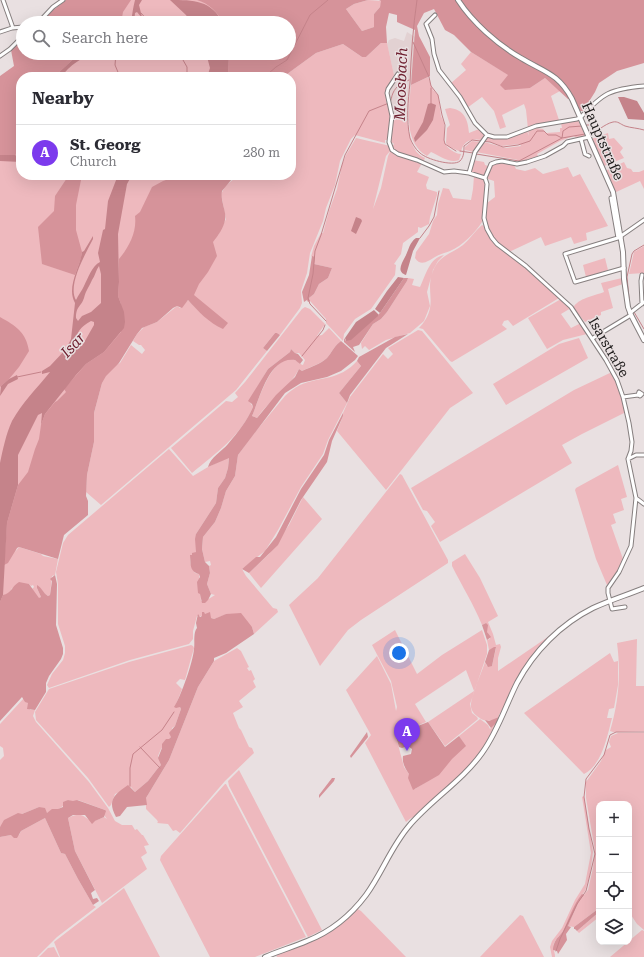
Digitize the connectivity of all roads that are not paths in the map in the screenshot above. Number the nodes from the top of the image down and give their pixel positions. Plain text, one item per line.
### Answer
1 (3, 0) edge
2 (63, 0) edge
3 (458, 0) edge
4 (435, 15) dead end
5 (45, 16) edge
6 (13, 28) junction
7 (16, 28) edge
8 (0, 32) edge
9 (16, 42) edge
10 (0, 56) edge
11 (398, 74) dead end
12 (644, 86) edge
13 (581, 117) junction
14 (487, 135) junction
15 (589, 137) junction
16 (581, 139) junction
17 (589, 156) dead end
18 (469, 173) junction
19 (485, 178) junction
20 (611, 198) dead end
21 (644, 220) edge
22 (620, 237) junction
23 (624, 268) junction
24 (642, 275) dead end
25 (643, 303) edge
26 (632, 312) junction
27 (593, 338) junction
28 (644, 340) edge
29 (638, 395) dead end
30 (623, 397) junction
31 (631, 451) junction
32 (636, 455) junction
33 (644, 455) edge
34 (628, 459) junction
35 (636, 498) junction
36 (644, 504) edge
37 (644, 588) edge
38 (610, 601) junction
39 (625, 607) dead end
40 (265, 957) edge

1 - 6 street
2 - 5 street
3 - 13 main road, Hauptstraße
4 - 14 street
6 - 7 street
6 - 8 street
9 - 10 street
11 - 18 street
12 - 13 street
13 - 14 street
13 - 15 main road, Hauptstraße
14 - 18 street
15 - 16 street
15 - 22 main road, Hauptstraße
16 - 17 street
16 - 19 street
18 - 19 street
19 - 27 street, Isarstraße
20 - 22 street
21 - 22 street
22 - 23 main road, Hauptstraße
22 - 23 street
23 - 26 main road, Hauptstraße
24 - 25 street
25 - 26 street
26 - 27 street
26 - 28 main road, Hauptstraße
27 - 30 street, Isarstraße
29 - 30 street
30 - 31 street, Isarstraße
31 - 32 street
31 - 34 street, Isarstraße
32 - 33 street
32 - 34 street
34 - 35 street
35 - 36 street
35 - 38 street
37 - 38 main road
38 - 39 street
38 - 40 main road

